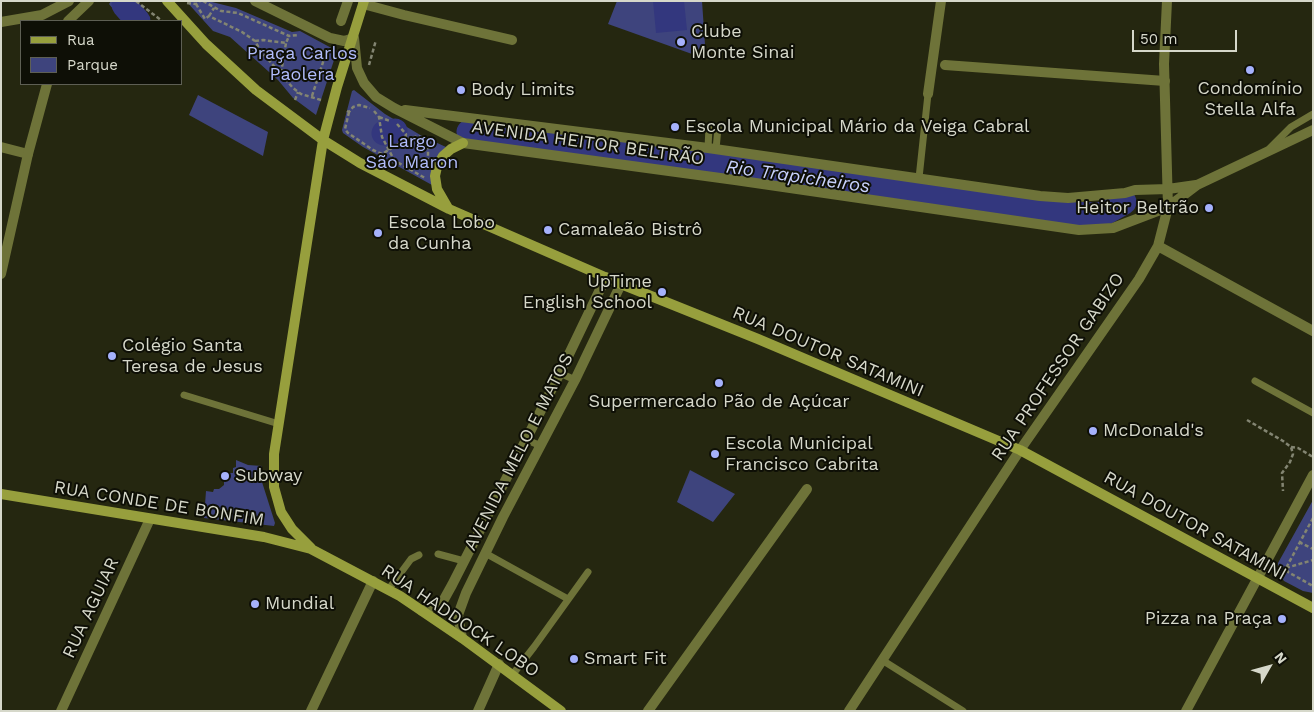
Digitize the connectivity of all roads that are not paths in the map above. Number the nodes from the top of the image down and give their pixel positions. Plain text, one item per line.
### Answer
1 (69, 1) edge
2 (89, 1) edge
3 (167, 1) edge
4 (348, 1) edge
5 (941, 1) edge
6 (1167, 1) edge
7 (256, 2) edge
8 (364, 2) edge
9 (42, 15) junction
10 (50, 20) edge
11 (69, 20) edge
12 (342, 21) dead end
13 (1, 22) edge
14 (354, 38) junction
15 (512, 40) dead end
16 (945, 65) dead end
17 (1165, 81) junction
18 (47, 85) edge
19 (928, 94) joint
20 (394, 108) junction
21 (1313, 114) edge
22 (709, 127) dead end
23 (718, 128) dead end
24 (1313, 130) edge
25 (323, 140) junction
26 (463, 143) junction
27 (1, 147) edge
28 (712, 149) junction
29 (1267, 152) junction
30 (28, 154) junction
31 (919, 178) junction
32 (1197, 184) junction
33 (1168, 189) junction
34 (1168, 207) junction
35 (449, 209) junction
36 (1158, 246) junction
37 (1, 274) edge
38 (606, 277) junction
39 (621, 284) junction
40 (1313, 331) edge
41 (560, 373) junction
42 (575, 380) junction
43 (1255, 381) dead end
44 (184, 395) dead end
45 (1313, 413) edge
46 (279, 424) junction
47 (527, 440) junction
48 (541, 446) junction
49 (1020, 450) junction
50 (1313, 475) edge
51 (807, 489) dead end
52 (1, 494) edge
53 (490, 510) junction
54 (503, 517) junction
55 (150, 519) junction
56 (311, 549) junction
57 (418, 554) dead end
58 (438, 554) dead end
59 (485, 554) junction
60 (464, 561) junction
61 (588, 572) dead end
62 (1257, 578) junction
63 (373, 581) junction
64 (388, 590) junction
65 (568, 599) junction
66 (1313, 608) edge
67 (422, 611) junction
68 (462, 638) junction
69 (882, 660) junction
70 (498, 664) junction
71 (512, 674) junction
72 (61, 711) edge
73 (311, 711) edge
74 (478, 711) edge
75 (561, 711) edge
76 (648, 711) edge
77 (849, 711) edge
78 (963, 711) edge
79 (1186, 711) edge

1 - 9 street
2 - 11 street
3 - 25 main road
4 - 12 street
5 - 19 street
6 - 17 street, RUA PROFESSOR GABIZO
7 - 14 street
8 - 14 main road
8 - 15 street
9 - 10 street
9 - 13 street
14 - 20 street, AVENIDA HEITOR BELTRÃO
14 - 25 main road
16 - 17 street
17 - 33 street, RUA PROFESSOR GABIZO
18 - 30 street
19 - 31 lane
20 - 26 street, AVENIDA HEITOR BELTRÃO
20 - 28 street, AVENIDA HEITOR BELTRÃO
21 - 29 lane
22 - 28 lane
23 - 28 lane
24 - 29 street
25 - 35 main road, RUA DOUTOR SATAMINI
25 - 46 main road
26 - 34 street, AVENIDA HEITOR BELTRÃO
26 - 35 main road
27 - 30 street
28 - 31 street, AVENIDA HEITOR BELTRÃO
29 - 32 street
30 - 37 street
31 - 33 street, AVENIDA HEITOR BELTRÃO
32 - 33 street, AVENIDA HEITOR BELTRÃO
32 - 34 street, AVENIDA HEITOR BELTRÃO
33 - 34 street, RUA PROFESSOR GABIZO
34 - 36 street, RUA PROFESSOR GABIZO
35 - 38 main road, RUA DOUTOR SATAMINI
36 - 40 street
36 - 49 street, RUA PROFESSOR GABIZO
38 - 39 main road, RUA DOUTOR SATAMINI
38 - 41 street, AVENIDA MELO E MATOS
39 - 42 street, AVENIDA MELO E MATOS
39 - 49 main road, RUA DOUTOR SATAMINI
41 - 42 lane
41 - 47 street, AVENIDA MELO E MATOS
42 - 48 street, AVENIDA MELO E MATOS
43 - 45 lane
44 - 46 lane
46 - 56 main road
47 - 48 lane
47 - 53 street, AVENIDA MELO E MATOS
48 - 54 street, AVENIDA MELO E MATOS
49 - 62 main road, RUA DOUTOR SATAMINI
49 - 69 street, RUA PROFESSOR GABIZO
50 - 62 street
51 - 76 street
52 - 55 main road, RUA CONDE DE BONFIM
53 - 54 lane
53 - 60 street, AVENIDA MELO E MATOS
54 - 59 street, AVENIDA MELO E MATOS
55 - 56 main road, RUA CONDE DE BONFIM
55 - 72 street, RUA AGUIAR
56 - 63 main road, RUA HADDOCK LOBO
57 - 64 lane
58 - 60 lane
59 - 65 lane
59 - 68 street, AVENIDA MELO E MATOS
60 - 67 street, AVENIDA MELO E MATOS
61 - 65 lane
62 - 66 main road, RUA DOUTOR SATAMINI
62 - 79 street
63 - 64 main road, RUA HADDOCK LOBO
63 - 73 street
64 - 67 main road, RUA HADDOCK LOBO
65 - 71 lane
67 - 68 main road, RUA HADDOCK LOBO
68 - 70 main road, RUA HADDOCK LOBO
69 - 77 street, RUA PROFESSOR GABIZO
69 - 78 lane
70 - 71 main road, RUA HADDOCK LOBO
70 - 74 street
71 - 75 main road, RUA HADDOCK LOBO

